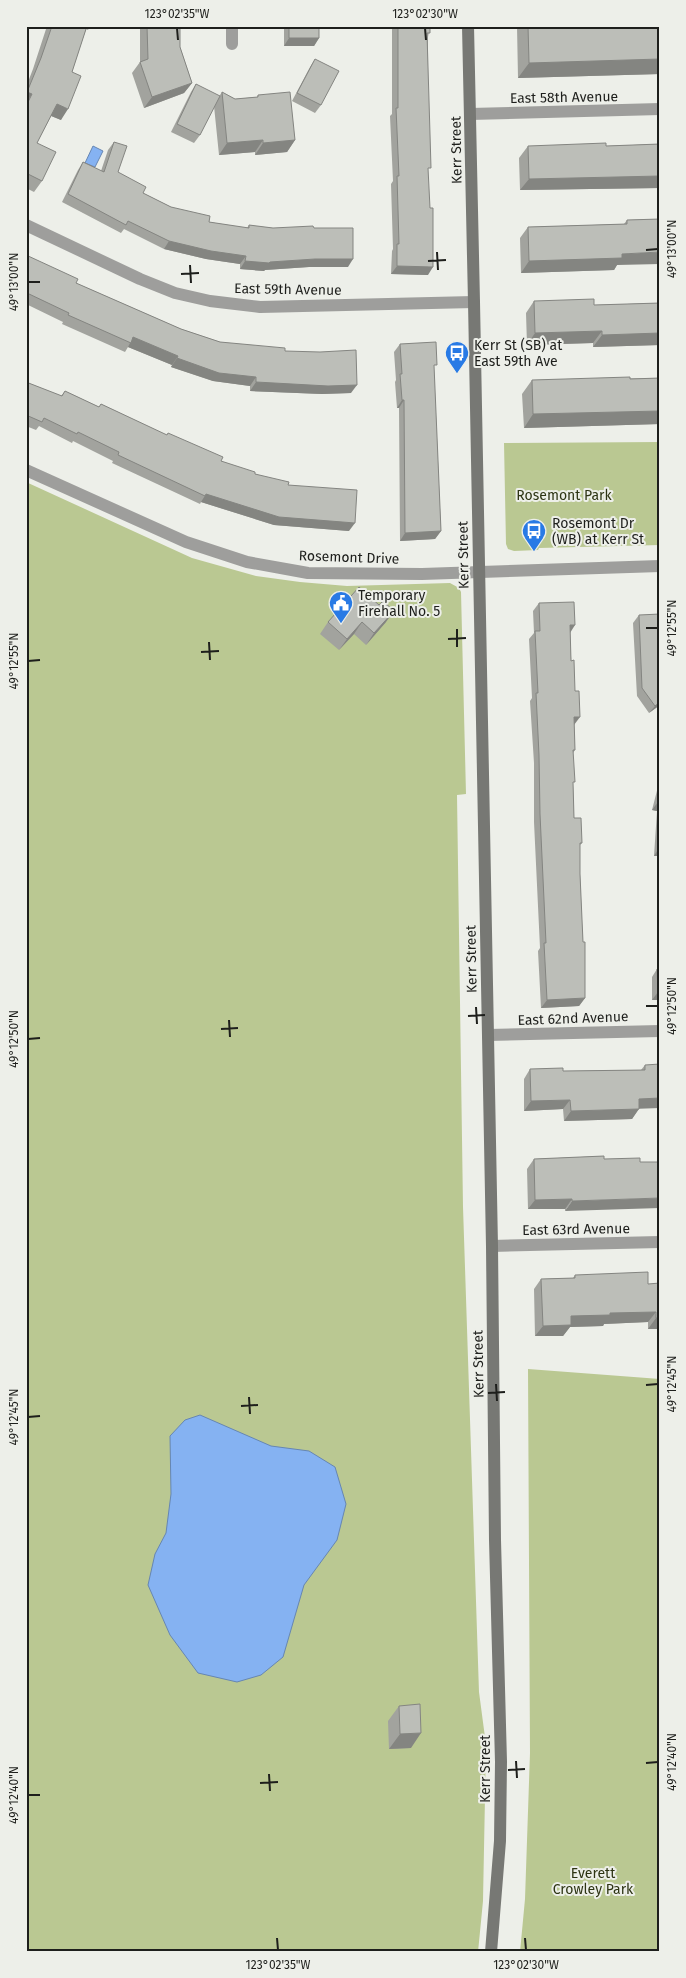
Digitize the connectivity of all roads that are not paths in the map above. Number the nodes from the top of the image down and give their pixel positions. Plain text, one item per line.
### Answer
1 (232, 26) edge
2 (468, 26) edge
3 (232, 44) dead end
4 (660, 109) edge
5 (470, 114) junction
6 (26, 225) edge
7 (474, 302) junction
8 (26, 470) edge
9 (660, 566) edge
10 (478, 572) junction
11 (660, 1031) edge
12 (488, 1035) junction
13 (660, 1242) edge
14 (492, 1246) junction
15 (491, 1952) edge

1 - 3 street
2 - 5 street, Kerr Street
4 - 5 street, East 58th Avenue
5 - 7 street, Kerr Street
6 - 7 street, East 59th Avenue
7 - 10 street, Kerr Street
8 - 10 street, Rosemont Drive
9 - 10 street, Rosemont Drive
10 - 12 street, Kerr Street
11 - 12 street, East 62nd Avenue
12 - 14 street, Kerr Street
13 - 14 street, East 63rd Avenue
14 - 15 street, Kerr Street

